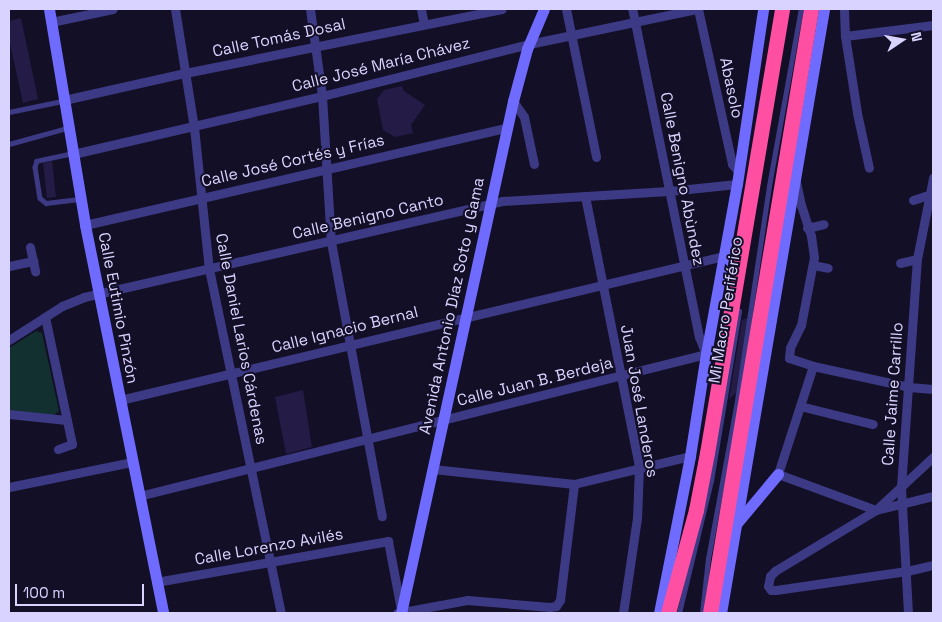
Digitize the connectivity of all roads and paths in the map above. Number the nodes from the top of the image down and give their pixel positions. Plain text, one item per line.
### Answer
1 (48, 9) edge
2 (112, 9) edge
3 (174, 9) edge
4 (310, 9) edge
5 (421, 9) edge
6 (502, 9) edge
7 (544, 9) edge
8 (566, 9) edge
9 (632, 9) edge
10 (698, 9) edge
11 (763, 9) edge
12 (782, 9) edge
13 (801, 9) edge
14 (811, 9) edge
15 (824, 9) edge
16 (844, 9) edge
17 (490, 10) edge
18 (635, 21) junction
19 (51, 22) junction
20 (424, 24) junction
21 (786, 24) dead end
22 (933, 24) edge
23 (571, 35) junction
24 (845, 36) junction
25 (529, 44) junction
26 (316, 46) junction
27 (816, 60) junction
28 (780, 61) dead end
29 (185, 73) junction
30 (797, 92) junction
31 (322, 96) junction
32 (64, 100) junction
33 (513, 101) junction
34 (9, 112) edge
35 (68, 127) junction
36 (194, 127) junction
37 (508, 127) junction
38 (9, 144) edge
39 (73, 154) junction
40 (596, 157) dead end
41 (534, 164) dead end
42 (326, 168) junction
43 (869, 168) dead end
44 (739, 172) junction
45 (794, 174) junction
46 (933, 178) edge
47 (737, 184) junction
48 (669, 191) junction
49 (586, 196) junction
50 (202, 197) junction
51 (932, 197) edge
52 (80, 198) junction
53 (912, 200) dead end
54 (492, 204) junction
55 (824, 224) dead end
56 (85, 225) junction
57 (808, 228) junction
58 (331, 242) junction
59 (30, 247) dead end
60 (724, 256) junction
61 (917, 259) junction
62 (900, 263) dead end
63 (684, 264) junction
64 (813, 265) junction
65 (9, 266) edge
66 (828, 268) dead end
67 (209, 269) junction
68 (603, 284) junction
69 (99, 294) junction
70 (740, 305) dead end
71 (467, 316) junction
72 (45, 317) junction
73 (9, 340) edge
74 (350, 345) junction
75 (706, 354) junction
76 (813, 366) junction
77 (230, 374) junction
78 (621, 376) junction
79 (909, 387) junction
80 (933, 389) edge
81 (120, 400) junction
82 (800, 406) junction
83 (9, 414) edge
84 (66, 420) junction
85 (444, 420) junction
86 (873, 424) dead end
87 (368, 439) junction
88 (58, 449) dead end
89 (690, 456) junction
90 (933, 457) edge
91 (132, 462) junction
92 (639, 467) junction
93 (250, 468) junction
94 (433, 470) junction
95 (778, 474) junction
96 (574, 484) junction
97 (9, 487) edge
98 (902, 487) junction
99 (139, 496) junction
100 (933, 496) edge
101 (902, 504) junction
102 (876, 510) junction
103 (382, 516) dead end
104 (736, 524) junction
105 (270, 562) junction
106 (933, 565) edge
107 (907, 571) junction
108 (667, 573) junction
109 (156, 582) junction
110 (669, 609) edge
111 (535, 610) edge
112 (162, 613) edge
113 (281, 613) edge
114 (400, 613) edge
115 (624, 613) edge
116 (702, 613) edge
117 (710, 613) edge
118 (721, 613) edge
119 (908, 613) edge

1 - 19 street, Calle Eutimio Pinzón
2 - 19 street
3 - 29 street, Calle Daniel Larios Cárdenas
4 - 26 street
5 - 20 street
6 - 17 street, Calle Tomás Dosal
7 - 25 street, Avenida Antonio Díaz Soto y Gama
8 - 23 street
9 - 18 street, Calle Benigno Abùndez
10 - 18 street, Calle José María Chávez
10 - 44 street, Abasolo
11 - 44 street
12 - 110 highway
13 - 116 lane, Mi Macro Periférico
14 - 30 highway
15 - 27 street
16 - 24 street
17 - 20 street, Calle Tomás Dosal
18 - 23 street, Calle José María Chávez
18 - 48 street, Calle Benigno Abùndez
19 - 32 street, Calle Eutimio Pinzón
20 - 26 street, Calle Tomás Dosal
21 - 28 lane
22 - 24 street
23 - 25 street, Calle José María Chávez
23 - 40 street
24 - 43 street
25 - 31 street, Calle José María Chávez
25 - 33 street, Avenida Antonio Díaz Soto y Gama
26 - 29 street, Calle Tomás Dosal
26 - 31 street
27 - 30 street
27 - 45 street
29 - 32 street, Calle Tomás Dosal
29 - 36 street, Calle Daniel Larios Cárdenas
30 - 117 highway
31 - 36 street, Calle José María Chávez
31 - 42 street
32 - 34 lane
32 - 35 street, Calle Eutimio Pinzón
33 - 37 street, Avenida Antonio Díaz Soto y Gama
33 - 41 street
35 - 38 lane
35 - 39 street, Calle Eutimio Pinzón
36 - 39 street, Calle José María Chávez
36 - 50 street, Calle Daniel Larios Cárdenas
37 - 42 street, Calle José Cortés y Frías
37 - 54 street, Avenida Antonio Díaz Soto y Gama
39 - 52 street, Calle Eutimio Pinzón
39 - 52 lane
42 - 50 street, Calle José Cortés y Frías
42 - 58 street
44 - 47 street
45 - 57 street
45 - 104 street
46 - 51 street, Calle Jaime Carrillo
47 - 48 street, Calle Benigno Canto
47 - 60 street
48 - 49 street, Calle Benigno Canto
48 - 63 street, Calle Benigno Abùndez
49 - 54 street, Calle Benigno Canto
49 - 68 street, Juan José Landeros
50 - 56 street, Calle José Cortés y Frías
50 - 67 street, Calle Daniel Larios Cárdenas
51 - 53 street
51 - 61 street, Calle Jaime Carrillo
52 - 56 street, Calle Eutimio Pinzón
54 - 58 street, Calle Benigno Canto
54 - 71 street, Avenida Antonio Díaz Soto y Gama
55 - 57 street
56 - 69 street, Calle Eutimio Pinzón
57 - 64 street
58 - 67 street, Calle Benigno Canto
58 - 74 street
59 - 65 street
60 - 63 street, Calle Ignacio Bernal
60 - 75 street
61 - 62 street
61 - 79 street, Calle Jaime Carrillo
63 - 68 street, Calle Ignacio Bernal
63 - 75 street, Calle Benigno Abùndez
64 - 66 street
64 - 76 street
67 - 69 street, Calle Benigno Canto
67 - 77 street, Calle Daniel Larios Cárdenas
68 - 71 street, Calle Ignacio Bernal
68 - 78 street, Juan José Landeros
69 - 72 street, Calle Benigno Canto
69 - 81 street, Calle Eutimio Pinzón
70 - 110 lane, Mi Macro Periférico
71 - 74 street, Calle Ignacio Bernal
71 - 85 street, Avenida Antonio Díaz Soto y Gama
72 - 73 street, Calle Benigno Canto
72 - 84 street
74 - 77 street, Calle Ignacio Bernal
74 - 87 street
75 - 78 street, Calle Juan B. Berdeja
75 - 89 street
76 - 79 street
76 - 82 street
77 - 81 street, Calle Ignacio Bernal
77 - 93 street, Calle Daniel Larios Cárdenas
78 - 85 street, Calle Juan B. Berdeja
78 - 92 street, Juan José Landeros
79 - 80 street
79 - 98 street, Calle Jaime Carrillo
81 - 91 street, Calle Eutimio Pinzón
82 - 86 street
82 - 95 street
83 - 84 street
84 - 88 street
85 - 87 street, Calle Juan B. Berdeja
85 - 94 street, Avenida Antonio Díaz Soto y Gama
87 - 93 street, Calle Juan B. Berdeja
87 - 103 street
89 - 92 street
89 - 108 street
90 - 98 street
91 - 97 street
91 - 99 street, Calle Eutimio Pinzón
92 - 96 street
92 - 115 street, Juan José Landeros
93 - 99 street, Calle Juan B. Berdeja
93 - 105 street, Calle Daniel Larios Cárdenas
94 - 96 street
94 - 114 street, Avenida Antonio Díaz Soto y Gama
95 - 102 street
95 - 104 street
96 - 111 street
98 - 101 street, Calle Jaime Carrillo
98 - 102 street
99 - 109 street, Calle Eutimio Pinzón
100 - 101 street
101 - 102 street
101 - 107 street, Calle Jaime Carrillo
102 - 107 street
104 - 118 street
105 - 109 street, Calle Lorenzo Avilés
105 - 113 street, Calle Daniel Larios Cárdenas
105 - 114 street, Calle Lorenzo Avilés
106 - 107 street
107 - 119 street, Calle Jaime Carrillo
108 - 110 highway
108 - 110 street
109 - 112 street, Calle Eutimio Pinzón
111 - 114 street

